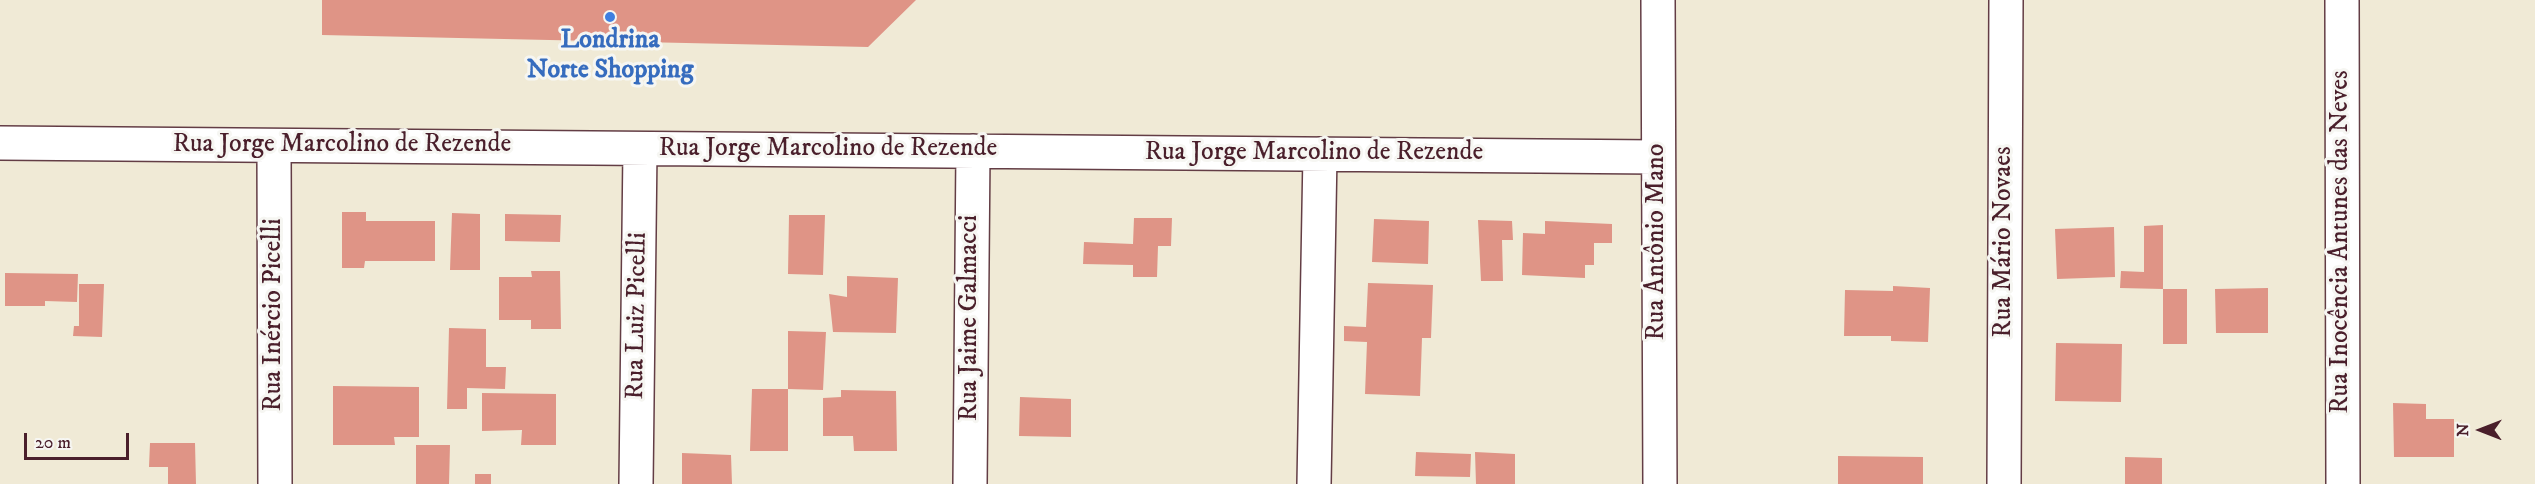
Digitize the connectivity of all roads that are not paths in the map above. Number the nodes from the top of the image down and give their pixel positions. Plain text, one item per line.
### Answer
1 (1658, 0) edge
2 (2006, 0) edge
3 (2342, 0) edge
4 (0, 143) edge
5 (274, 146) junction
6 (640, 148) junction
7 (973, 151) junction
8 (1320, 154) junction
9 (1657, 157) junction
10 (275, 484) edge
11 (636, 484) edge
12 (970, 484) edge
13 (1314, 484) edge
14 (1660, 484) edge
15 (2004, 484) edge
16 (2343, 484) edge

1 - 9 street, Rua Antônio Mano
2 - 15 street, Rua Mário Novaes
3 - 16 street, Rua Inocência Antunes das Neves
4 - 5 street, Rua Jorge Marcolino de Rezende
5 - 6 street, Rua Jorge Marcolino de Rezende
5 - 10 street, Rua Inércio Picelli
6 - 7 street, Rua Jorge Marcolino de Rezende
6 - 11 street, Rua Luiz Picelli
7 - 8 street, Rua Jorge Marcolino de Rezende
7 - 12 street, Rua Jaime Galmacci
8 - 9 street, Rua Jorge Marcolino de Rezende
8 - 13 street
9 - 14 street, Rua Antônio Mano

